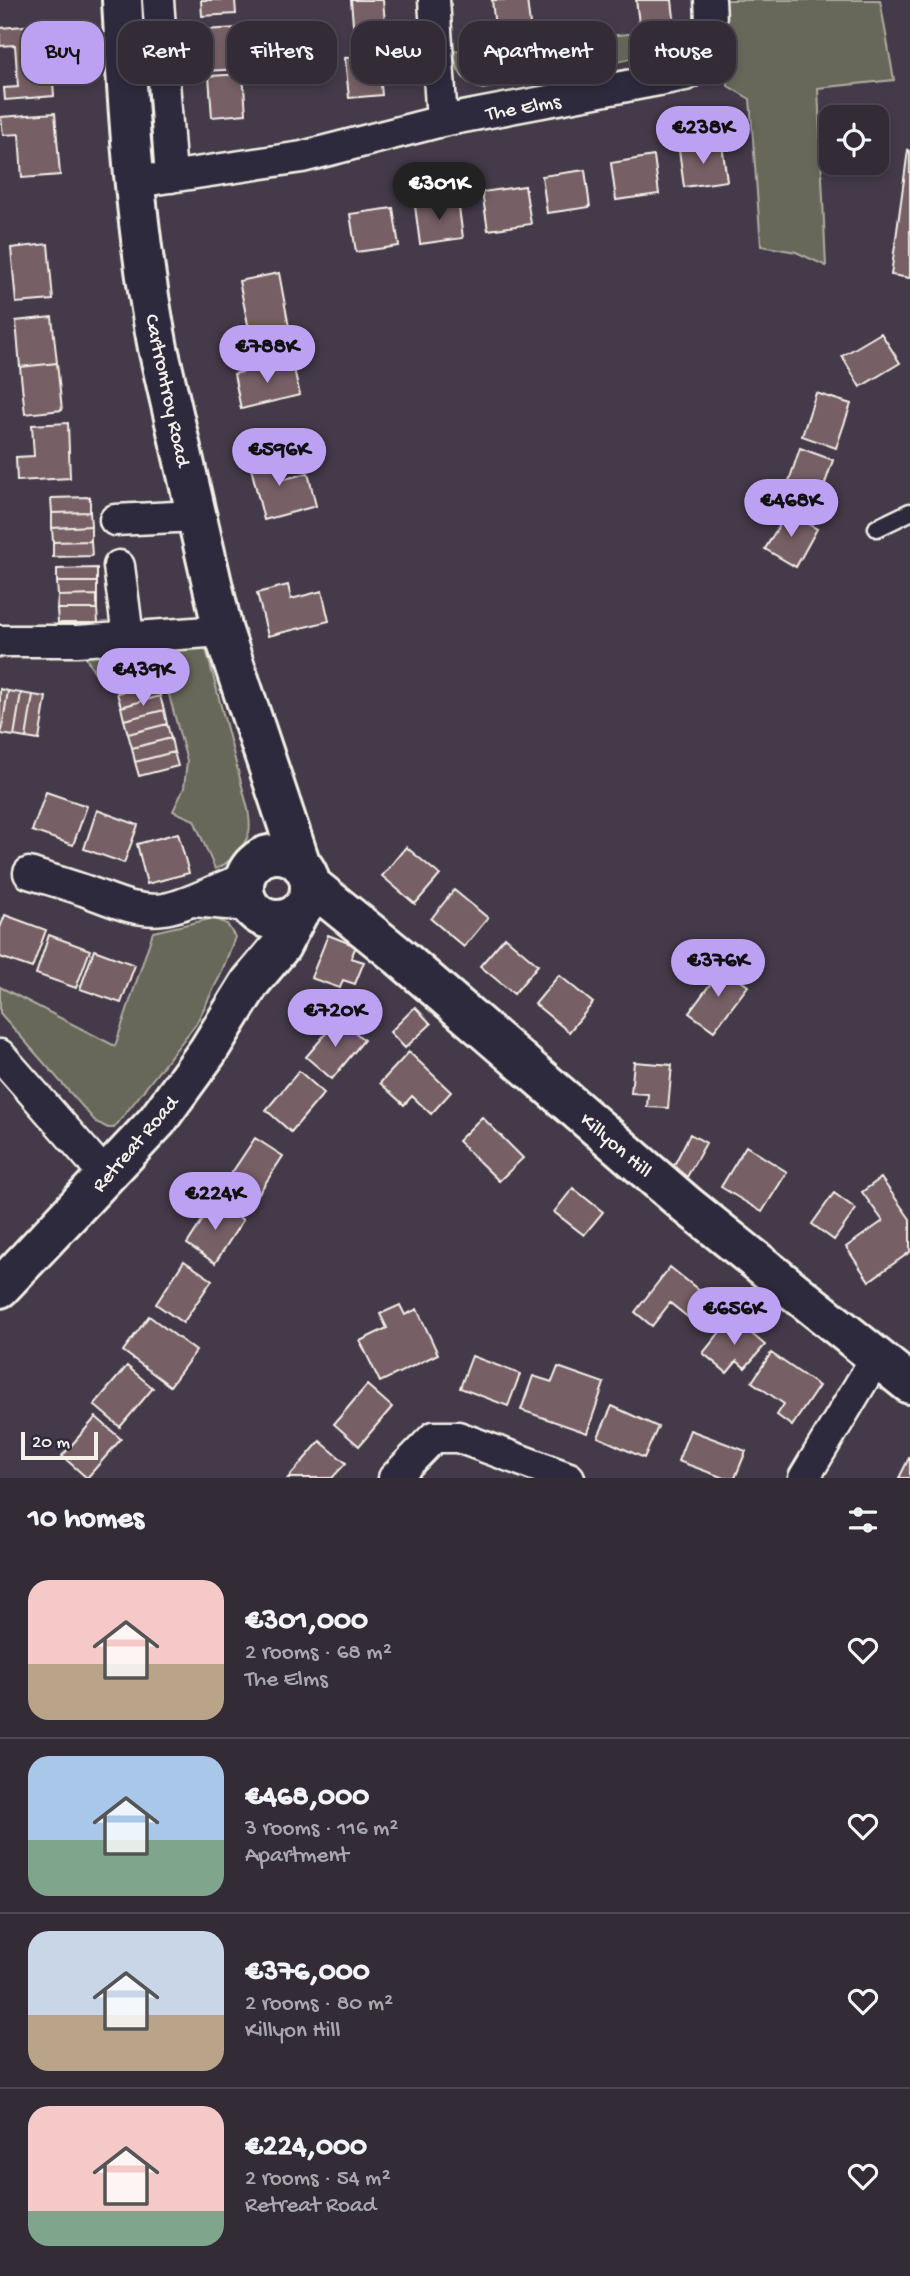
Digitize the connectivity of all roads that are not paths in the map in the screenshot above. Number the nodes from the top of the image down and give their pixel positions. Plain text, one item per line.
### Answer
1 (122, 0) edge
2 (158, 0) edge
3 (434, 0) edge
4 (710, 0) edge
5 (442, 121) junction
6 (153, 180) junction
7 (910, 512) edge
8 (196, 516) junction
9 (877, 528) dead end
10 (223, 631) junction
11 (128, 637) junction
12 (0, 641) edge
13 (29, 873) dead end
14 (286, 891) junction
15 (0, 1055) edge
16 (106, 1175) junction
17 (0, 1288) edge
18 (876, 1358) junction
19 (910, 1384) edge
20 (394, 1478) edge
21 (569, 1478) edge
22 (804, 1478) edge

1 - 6 street, Cartrontroy Road
2 - 6 street
3 - 5 street
4 - 5 street, The Elms
5 - 6 street, The Elms
6 - 8 street, Cartrontroy Road
7 - 9 lane
8 - 10 street, Cartrontroy Road
8 - 11 street
10 - 11 street
10 - 14 street, Cartrontroy Road
11 - 12 street
13 - 14 street
14 - 16 street, Retreat Road
14 - 18 street, Killyon Hill
15 - 16 street
16 - 17 street, Retreat Road
18 - 19 street, Killyon Hill
18 - 22 street
20 - 21 street

